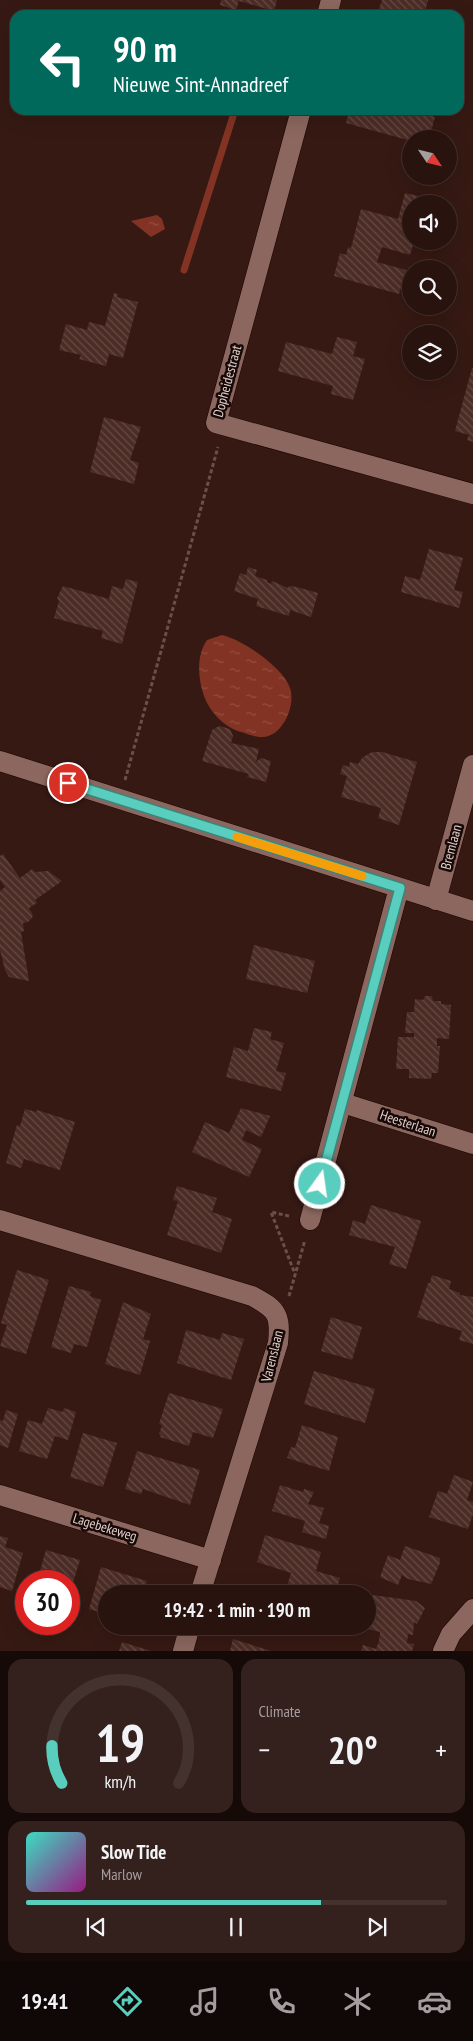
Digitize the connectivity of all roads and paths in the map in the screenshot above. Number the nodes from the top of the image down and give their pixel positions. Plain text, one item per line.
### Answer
1 (300, 115) edge
2 (224, 425) junction
3 (473, 494) edge
4 (0, 761) edge
5 (473, 765) edge
6 (119, 800) junction
7 (400, 888) junction
8 (436, 900) junction
9 (473, 911) edge
10 (343, 1103) junction
11 (473, 1144) edge
12 (0, 1220) edge
13 (310, 1220) junction
14 (295, 1274) junction
15 (280, 1328) junction
16 (0, 1495) edge
17 (211, 1560) junction
18 (203, 1585) edge
19 (473, 1609) edge
20 (187, 1635) edge
21 (183, 1651) edge
22 (443, 1651) edge

1 - 2 street, Dopheidestraat
2 - 3 street, Dopheidestraat
2 - 6 path
4 - 6 street
5 - 8 street, Bremlaan
6 - 7 street
7 - 8 street
7 - 10 street
8 - 9 street
10 - 11 street, Heesterlaan
10 - 13 street
12 - 15 street, Varenslaan
13 - 14 path
13 - 14 path
14 - 15 path
15 - 17 street, Varenslaan
16 - 17 street, Lagebekeweg
17 - 18 street, Varenslaan
19 - 22 street
20 - 21 street

